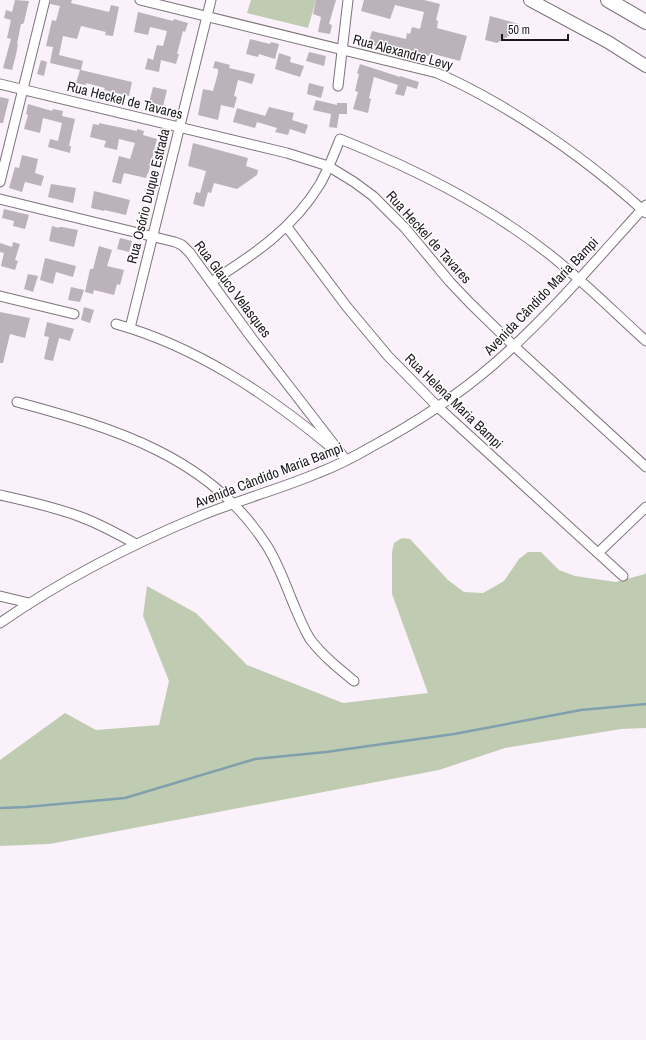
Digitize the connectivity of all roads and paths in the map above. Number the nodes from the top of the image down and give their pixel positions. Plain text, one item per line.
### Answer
1 (45, 0) edge
2 (140, 0) edge
3 (211, 0) edge
4 (348, 0) edge
5 (530, 0) edge
6 (608, 0) edge
7 (207, 17) junction
8 (646, 22) edge
9 (342, 50) junction
10 (646, 66) edge
11 (0, 84) edge
12 (338, 86) dead end
13 (23, 89) junction
14 (180, 127) junction
15 (328, 166) junction
16 (0, 182) edge
17 (0, 199) edge
18 (645, 209) edge
19 (287, 227) junction
20 (153, 236) junction
21 (578, 279) junction
22 (211, 282) junction
23 (0, 296) edge
24 (74, 314) dead end
25 (116, 324) dead end
26 (130, 328) junction
27 (646, 341) edge
28 (514, 346) junction
29 (17, 402) dead end
30 (438, 407) junction
31 (346, 460) junction
32 (646, 467) edge
33 (0, 495) edge
34 (234, 503) junction
35 (646, 507) edge
36 (136, 544) junction
37 (598, 553) junction
38 (623, 576) dead end
39 (0, 596) edge
40 (29, 603) junction
41 (0, 623) edge
42 (354, 681) dead end

1 - 13 street
2 - 7 street, Rua Alexandre Levy
3 - 7 street, Rua Osório Duque Estrada
4 - 9 street
5 - 10 main road
6 - 8 highway
7 - 9 street, Rua Alexandre Levy
7 - 14 street, Rua Osório Duque Estrada
9 - 12 street
9 - 18 street, Rua Alexandre Levy
11 - 13 street, Rua Heckel de Tavares
13 - 14 street, Rua Heckel de Tavares
13 - 16 street
14 - 15 street, Rua Heckel de Tavares
14 - 20 street, Rua Osório Duque Estrada
15 - 19 street
15 - 21 street
15 - 28 street, Rua Heckel de Tavares
17 - 20 street, Rua Glauco Velasques
18 - 21 street, Avenida Cândido Maria Bampi
19 - 22 street
19 - 30 street, Rua Helena Maria Bampi
20 - 22 street, Rua Glauco Velasques
20 - 26 street, Rua Osório Duque Estrada
21 - 27 street
21 - 28 street, Avenida Cândido Maria Bampi
22 - 31 street, Rua Glauco Velasques
23 - 24 street
25 - 26 street
26 - 31 street
28 - 30 street, Avenida Cândido Maria Bampi
28 - 32 street, Rua Heckel de Tavares
29 - 34 street
30 - 31 street, Avenida Cândido Maria Bampi
30 - 37 street, Rua Helena Maria Bampi
31 - 34 street, Avenida Cândido Maria Bampi
33 - 36 street
34 - 36 street, Avenida Cândido Maria Bampi
34 - 42 street
35 - 37 street
36 - 40 street, Avenida Cândido Maria Bampi
37 - 38 street, Rua Helena Maria Bampi
39 - 40 street
40 - 41 street, Avenida Cândido Maria Bampi

